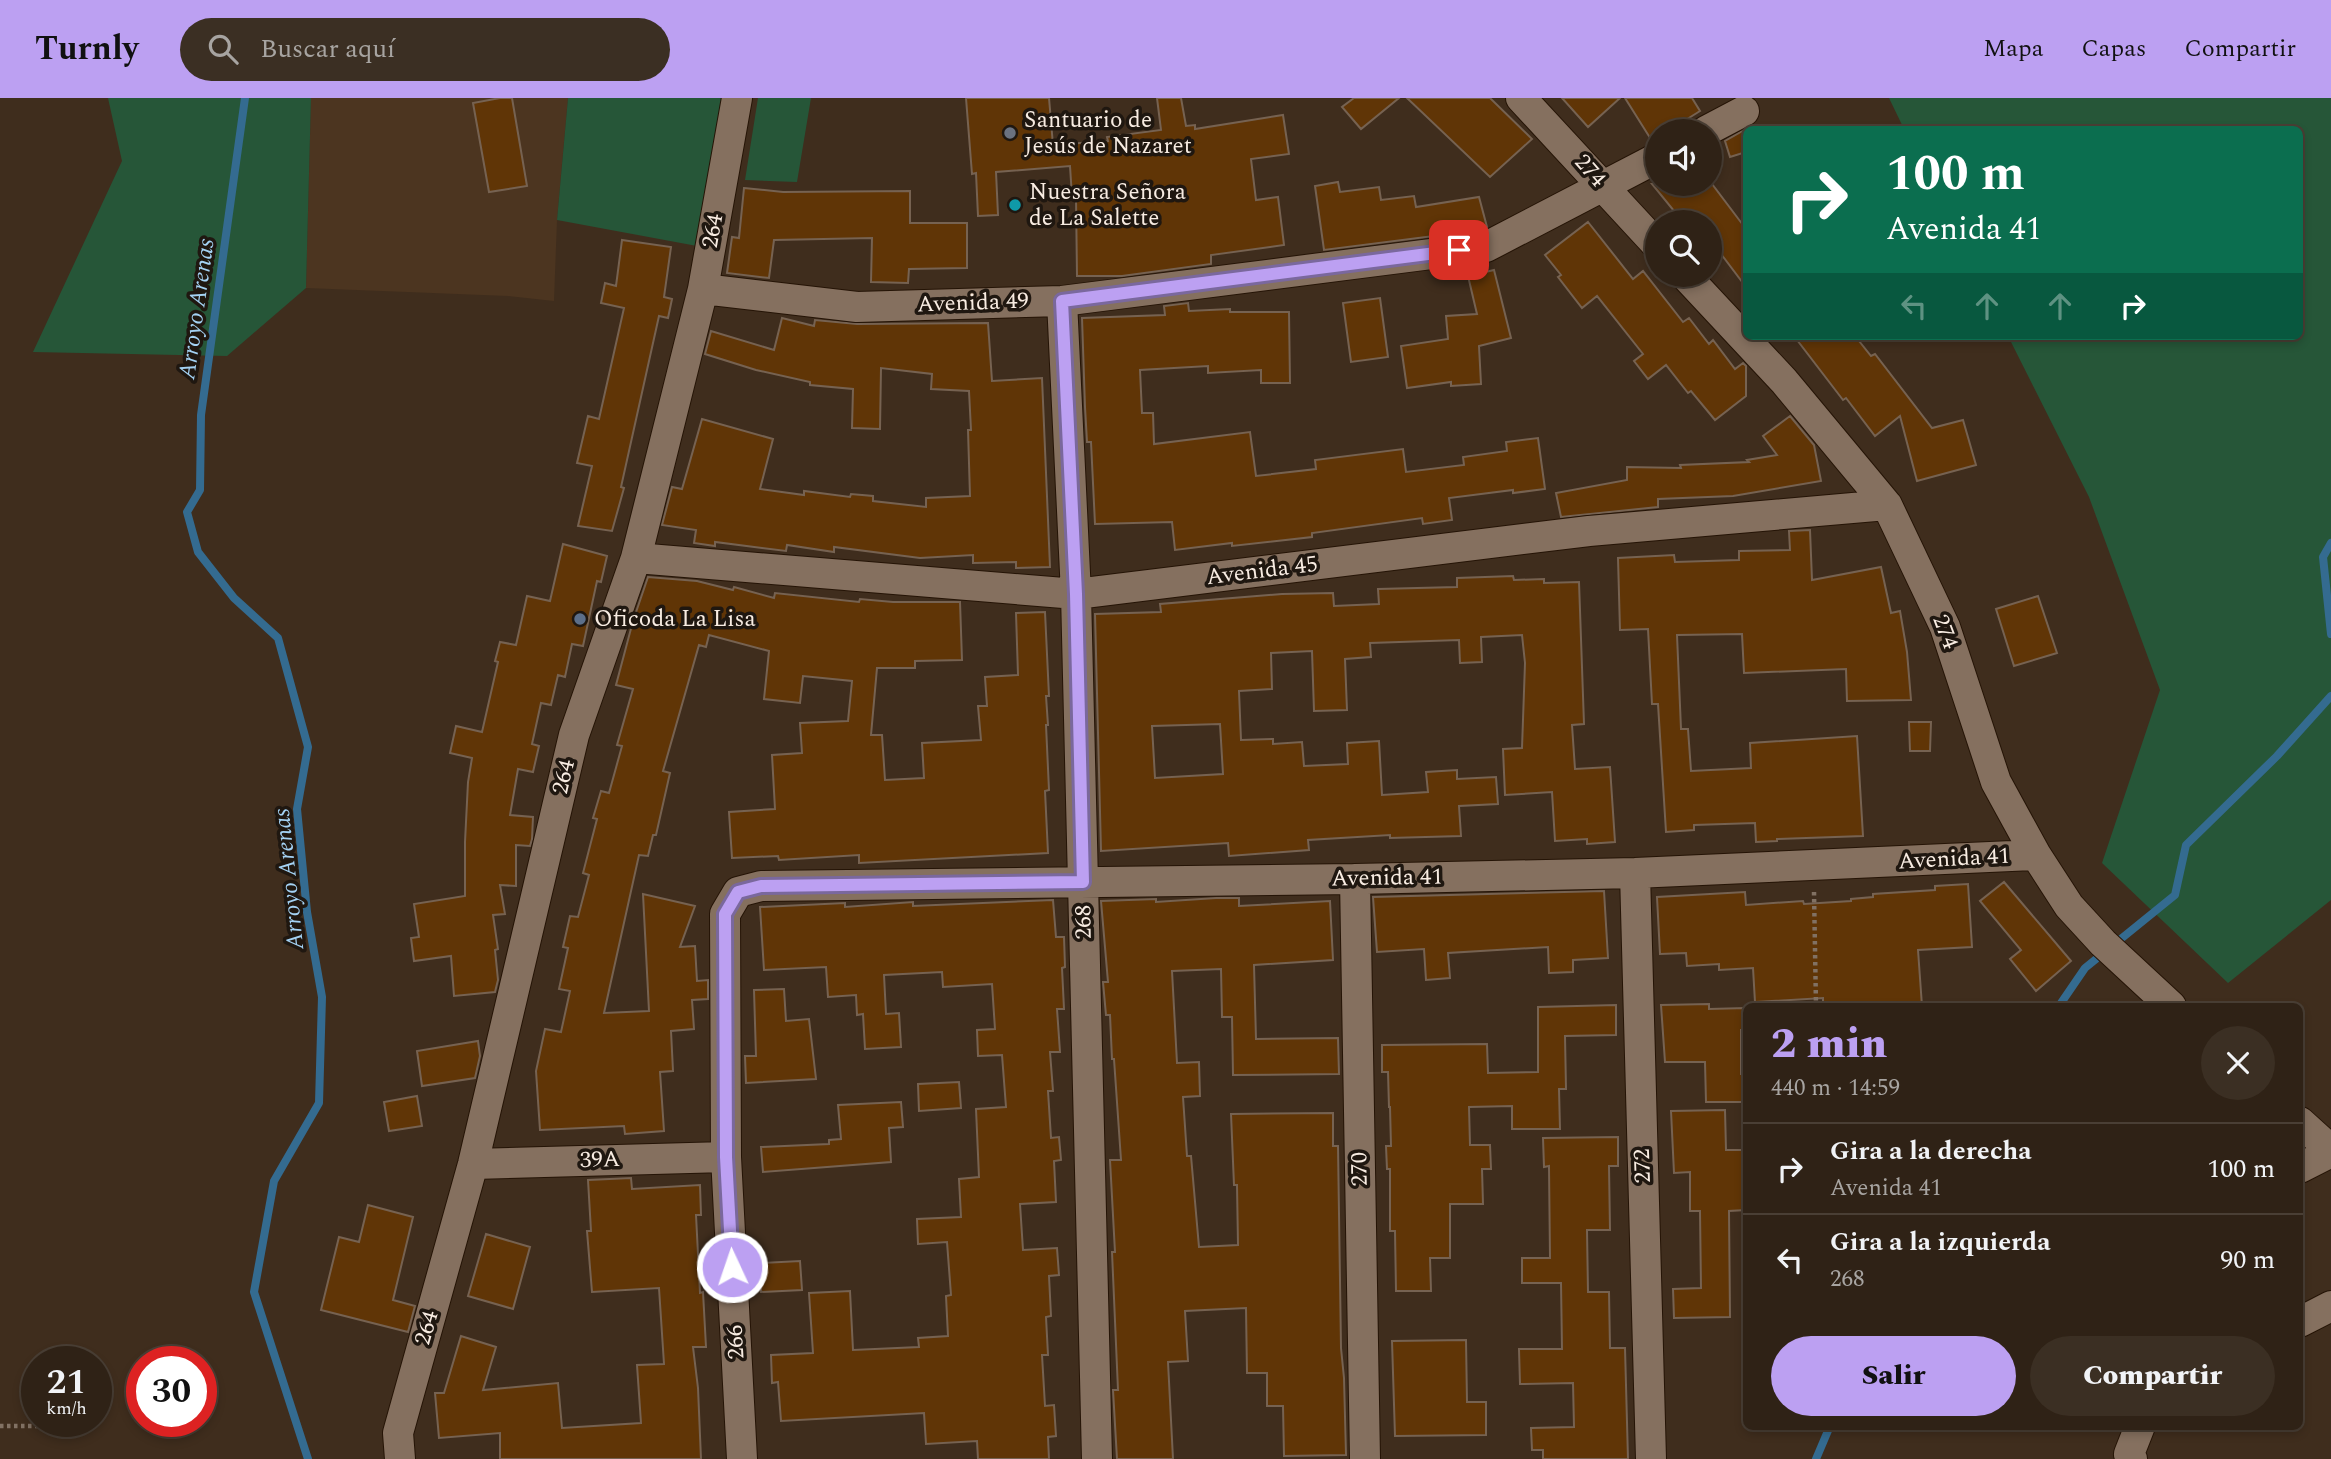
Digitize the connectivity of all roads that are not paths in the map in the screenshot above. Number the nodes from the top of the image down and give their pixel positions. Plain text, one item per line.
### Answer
1 (737, 98) edge
2 (1521, 98) edge
3 (1744, 111) dead end
4 (1722, 123) edge
5 (1645, 164) edge
6 (1603, 187) junction
7 (1645, 232) edge
8 (1696, 287) edge
9 (703, 289) junction
10 (1062, 301) junction
11 (1743, 337) edge
12 (1746, 340) edge
13 (1887, 505) junction
14 (636, 558) junction
15 (1076, 594) junction
16 (2036, 855) junction
17 (1634, 873) junction
18 (1354, 879) junction
19 (1083, 882) junction
20 (738, 892) joint
21 (2168, 1003) edge
22 (2303, 1125) edge
23 (2331, 1151) edge
24 (726, 1157) junction
25 (473, 1164) junction
26 (2303, 1166) edge
27 (2331, 1306) edge
28 (2303, 1320) edge
29 (2138, 1430) edge
30 (400, 1459) edge
31 (742, 1459) edge
32 (1097, 1459) edge
33 (1365, 1459) edge
34 (1651, 1459) edge
35 (2132, 1459) edge

1 - 9 street, 264
2 - 6 street, 274
3 - 4 street
5 - 6 street, Avenida 49
6 - 7 street, 274
6 - 10 street, Avenida 49
8 - 11 street, 274
9 - 10 street, Avenida 49
9 - 14 street, 264
10 - 15 street, 268
12 - 13 street, 274
13 - 15 street, Avenida 45
13 - 16 street, 274
14 - 15 street, Avenida 45
14 - 25 street, 264
15 - 19 street, 268
16 - 17 street, Avenida 41
16 - 21 street, 274
17 - 18 street, Avenida 41
17 - 34 street, 272
18 - 19 street, Avenida 41
18 - 33 street, 270
19 - 20 street, Avenida 41
19 - 32 street, 268
20 - 24 street, 266
22 - 23 street
23 - 26 street
24 - 25 street, 39A
24 - 31 street, 266
25 - 30 street, 264
27 - 28 street
29 - 35 street

